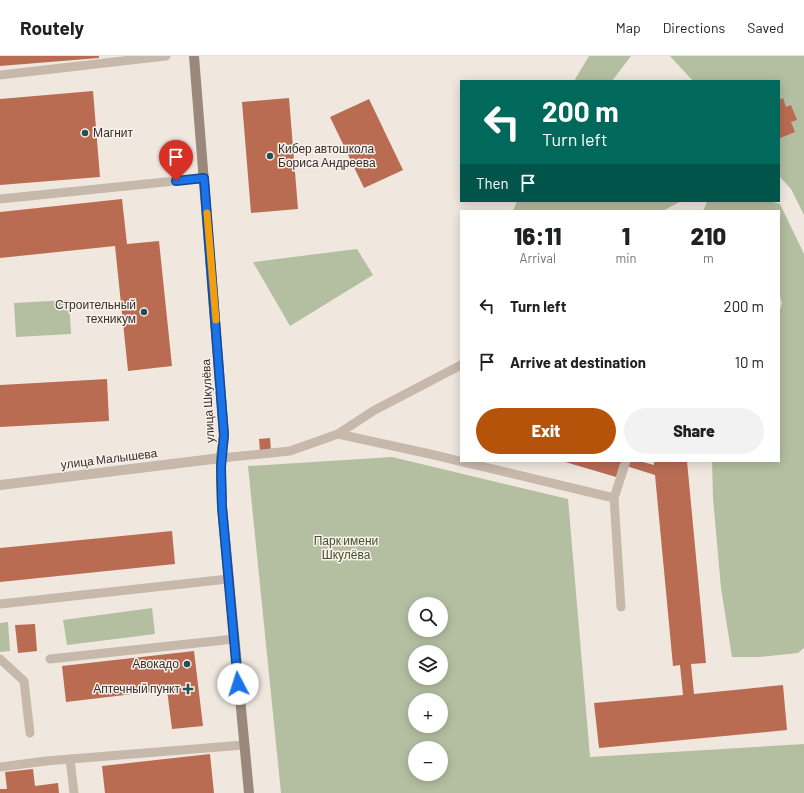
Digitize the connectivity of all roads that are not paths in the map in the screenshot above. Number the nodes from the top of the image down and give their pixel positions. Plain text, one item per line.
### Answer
1 (166, 56) edge
2 (194, 56) edge
3 (0, 76) edge
4 (204, 178) junction
5 (0, 199) edge
6 (460, 366) edge
7 (338, 434) junction
8 (222, 458) junction
9 (460, 461) edge
10 (463, 462) edge
11 (626, 462) edge
12 (0, 485) edge
13 (614, 498) junction
14 (228, 579) junction
15 (0, 604) edge
16 (622, 607) dead end
17 (234, 638) junction
18 (0, 659) edge
19 (50, 659) dead end
20 (30, 733) dead end
21 (244, 745) junction
22 (70, 759) junction
23 (0, 767) edge
24 (74, 793) edge
25 (248, 793) edge

1 - 3 lane
2 - 4 street, улица Шкулёва
4 - 5 lane
4 - 8 street, улица Шкулёва
6 - 7 lane
7 - 8 lane
7 - 9 lane
8 - 12 street, улица Малышева
8 - 14 street, улица Шкулёва
10 - 13 lane
11 - 13 lane
13 - 16 lane
14 - 15 lane
14 - 17 street, улица Шкулёва
17 - 19 lane
17 - 21 street, улица Шкулёва
18 - 20 lane
21 - 22 lane
21 - 25 street, улица Шкулёва
22 - 23 lane
22 - 24 lane

